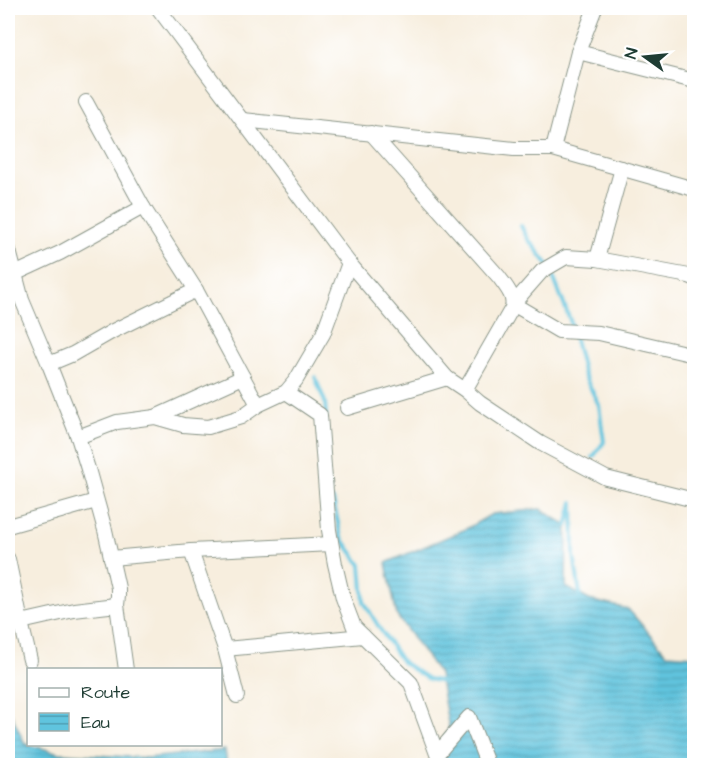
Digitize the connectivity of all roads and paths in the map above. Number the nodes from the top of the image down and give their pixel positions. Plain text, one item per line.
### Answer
1 (158, 8) edge
2 (595, 8) edge
3 (579, 52) junction
4 (694, 81) edge
5 (86, 102) dead end
6 (243, 120) junction
7 (371, 133) junction
8 (553, 149) junction
9 (622, 168) junction
10 (694, 189) edge
11 (143, 207) junction
12 (8, 248) edge
13 (597, 259) junction
14 (349, 263) junction
15 (11, 276) edge
16 (694, 278) edge
17 (196, 290) junction
18 (513, 304) junction
19 (694, 355) edge
20 (49, 364) junction
21 (243, 377) junction
22 (447, 378) junction
23 (465, 390) junction
24 (285, 392) junction
25 (258, 405) junction
26 (347, 408) dead end
27 (155, 417) junction
28 (78, 437) junction
29 (694, 500) edge
30 (96, 501) junction
31 (8, 526) edge
32 (331, 544) junction
33 (191, 551) junction
34 (111, 558) junction
35 (8, 559) edge
36 (10, 581) edge
37 (117, 605) junction
38 (21, 622) junction
39 (363, 636) junction
40 (225, 649) junction
41 (30, 660) dead end
42 (126, 668) edge
43 (237, 696) dead end
44 (488, 765) edge

1 - 6 street
2 - 3 street
3 - 4 street
3 - 8 street
5 - 11 street
6 - 7 street
6 - 14 street
7 - 8 street
7 - 18 street
8 - 9 street
9 - 10 street
9 - 13 street
11 - 15 street
11 - 17 street
12 - 15 street
13 - 16 street
13 - 18 street
14 - 22 street
14 - 24 street
15 - 20 street
17 - 20 street
17 - 21 street
18 - 19 street
18 - 23 street
20 - 28 street
21 - 25 street
21 - 27 street
22 - 23 street
22 - 26 street
23 - 29 street
24 - 25 street
24 - 32 street
25 - 27 street
27 - 28 street
28 - 30 street
30 - 31 street
30 - 34 street
32 - 33 street
32 - 39 street
33 - 34 street
33 - 40 street
34 - 37 street
35 - 36 street
36 - 38 street
37 - 38 street
37 - 42 street
38 - 41 street
39 - 40 street
39 - 44 street
40 - 43 street

